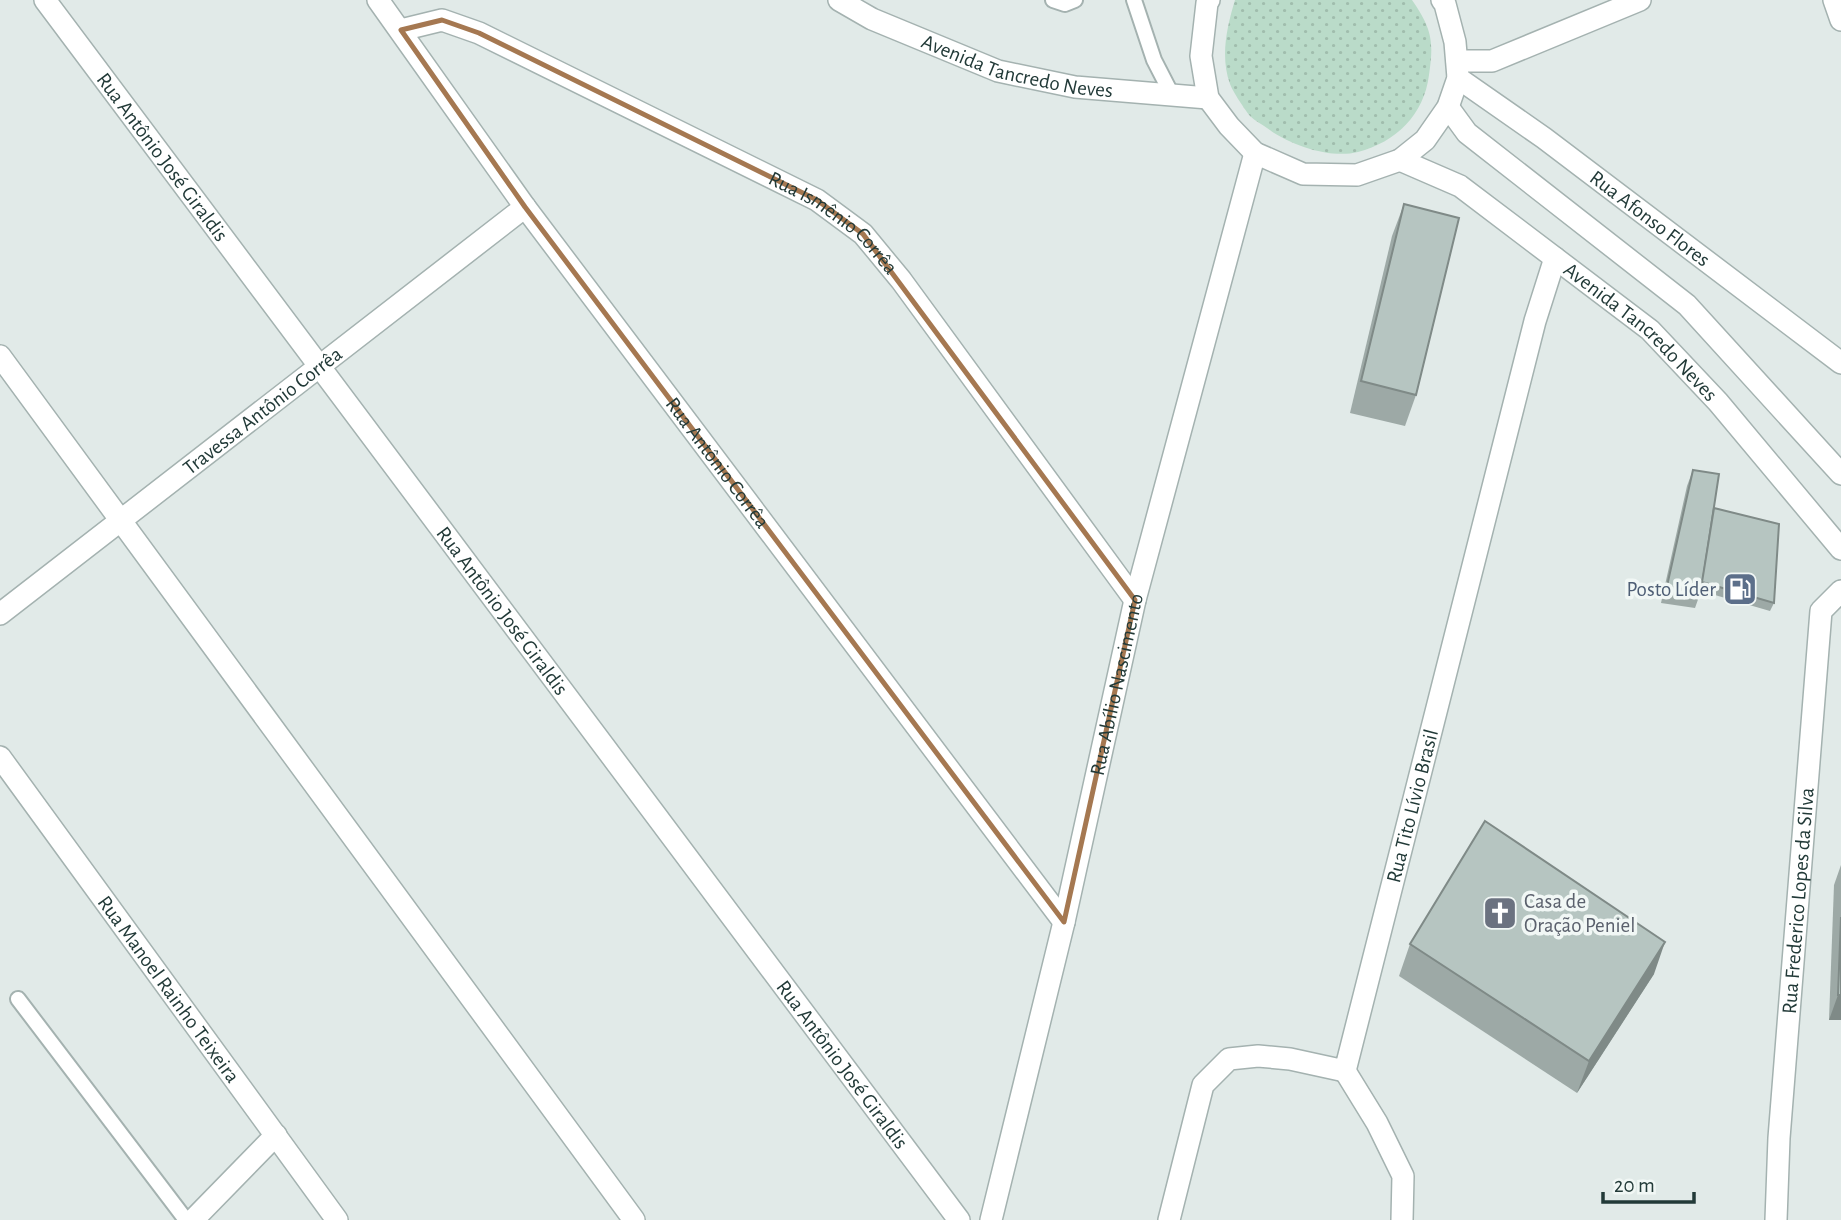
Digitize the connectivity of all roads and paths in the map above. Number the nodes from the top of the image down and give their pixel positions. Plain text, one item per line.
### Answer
1 (45, 0) edge
2 (378, 0) edge
3 (839, 0) edge
4 (1053, 0) edge
5 (1075, 0) edge
6 (1134, 0) edge
7 (1209, 0) edge
8 (1442, 0) edge
9 (1640, 0) edge
10 (1833, 0) edge
11 (1841, 20) edge
12 (401, 30) junction
13 (1458, 70) junction
14 (1172, 95) junction
15 (1208, 98) junction
16 (1448, 107) junction
17 (1255, 153) junction
18 (1399, 160) junction
19 (525, 207) junction
20 (1555, 258) junction
21 (0, 356) edge
22 (1841, 363) edge
23 (319, 366) junction
24 (1841, 474) edge
25 (120, 520) junction
26 (1841, 549) edge
27 (1841, 591) edge
28 (1135, 600) junction
29 (0, 614) edge
30 (0, 757) edge
31 (1063, 922) junction
32 (18, 999) dead end
33 (1345, 1071) junction
34 (276, 1135) junction
35 (186, 1220) edge
36 (193, 1220) edge
37 (337, 1220) edge
38 (634, 1220) edge
39 (959, 1220) edge
40 (991, 1220) edge
41 (1169, 1220) edge
42 (1402, 1220) edge
43 (1776, 1220) edge

1 - 23 street, Rua Antônio José Giraldis
2 - 12 street, Rua Antônio Corrêa
3 - 14 street, Avenida Tancredo Neves
4 - 5 lane
6 - 14 lane
7 - 15 street
8 - 13 street
9 - 13 street
10 - 11 street
12 - 19 street, Rua Antônio Corrêa
12 - 28 street, Rua Ismênio Corrêa
13 - 16 street
13 - 22 street, Rua Afonso Flores
14 - 15 street, Avenida Tancredo Neves
15 - 17 street
16 - 18 street
16 - 24 street, Avenida Tancredo Neves
17 - 18 street
17 - 28 street, Rua Abílio Nascimento
18 - 20 street, Avenida Tancredo Neves
19 - 23 street, Travessa Antônio Corrêa
19 - 31 street, Rua Antônio Corrêa
20 - 26 street, Avenida Tancredo Neves
20 - 33 street, Rua Tito Lívio Brasil
21 - 25 street
23 - 25 street, Travessa Antônio Corrêa
23 - 39 street, Rua Antônio José Giraldis
25 - 29 street, Travessa Antônio Corrêa
25 - 38 street
27 - 43 street, Rua Frederico Lopes da Silva
28 - 31 street, Rua Abílio Nascimento
30 - 34 street, Rua Manoel Rainho Teixeira
31 - 40 street, Rua Abílio Nascimento
32 - 35 lane
33 - 41 street
33 - 42 street
34 - 36 street
34 - 37 street, Rua Manoel Rainho Teixeira

